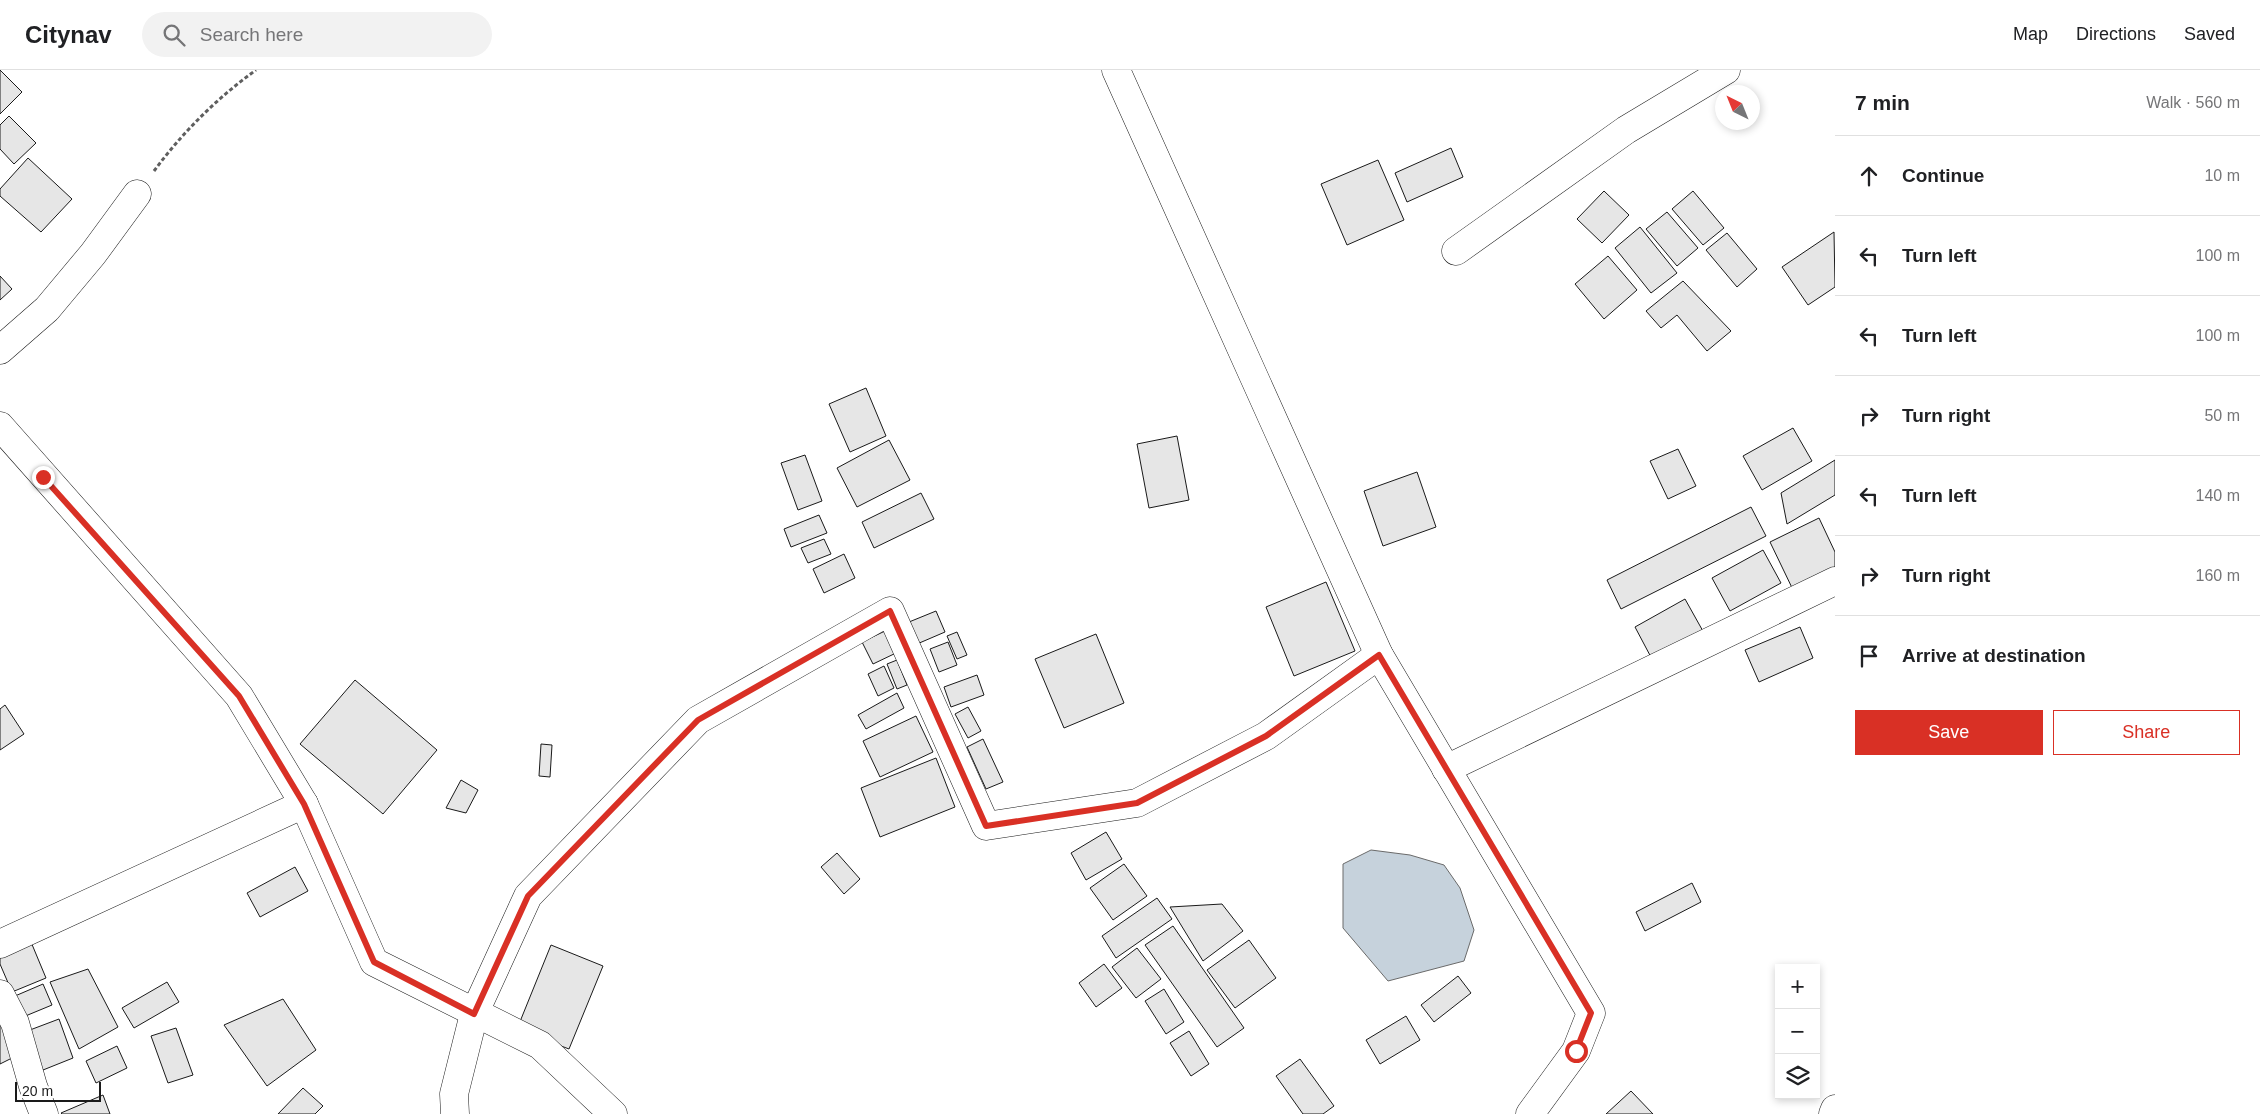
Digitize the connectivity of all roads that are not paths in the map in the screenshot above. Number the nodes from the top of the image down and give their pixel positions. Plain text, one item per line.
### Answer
1 (1116, 70) edge
2 (1726, 70) edge
3 (137, 194) road end
4 (1456, 251) dead end
5 (0, 350) edge
6 (0, 426) edge
7 (1835, 581) edge
8 (1379, 655) junction
9 (1446, 769) junction
10 (304, 804) junction
11 (0, 944) edge
12 (0, 994) edge
13 (474, 1014) junction
14 (1835, 1109) edge
15 (44, 1114) edge
16 (455, 1114) edge
17 (612, 1114) edge
18 (1530, 1114) edge
19 (1833, 1114) edge

1 - 8 street
2 - 4 street
3 - 5 street
6 - 10 street
7 - 9 street
8 - 9 street
8 - 13 street
9 - 18 street
10 - 11 street
10 - 13 street
12 - 15 street
13 - 16 street
13 - 17 street
14 - 19 street

